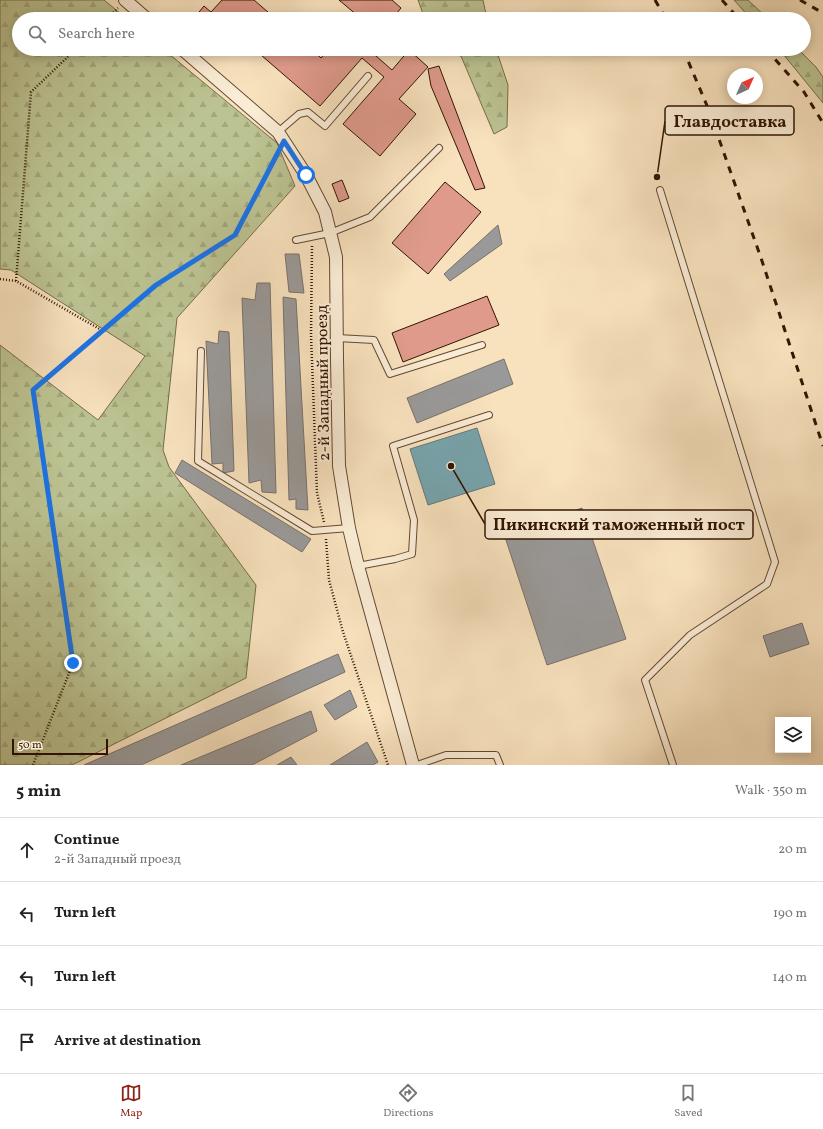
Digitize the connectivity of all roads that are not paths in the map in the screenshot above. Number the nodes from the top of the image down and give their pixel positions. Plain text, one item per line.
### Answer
1 (126, 0) edge
2 (139, 12) edge
3 (190, 56) edge
4 (368, 76) dead end
5 (281, 137) junction
6 (439, 148) dead end
7 (660, 190) dead end
8 (330, 233) junction
9 (296, 240) dead end
10 (337, 338) junction
11 (482, 345) dead end
12 (201, 351) dead end
13 (489, 415) dead end
14 (349, 528) junction
15 (358, 566) junction
16 (413, 765) edge
17 (417, 765) edge
18 (500, 765) edge
19 (673, 765) edge

1 - 2 street
3 - 5 street, 2-й Западный проезд
4 - 5 lane
5 - 8 street, 2-й Западный проезд
6 - 8 lane
7 - 19 lane
8 - 9 lane
8 - 10 street, 2-й Западный проезд
10 - 11 lane
10 - 14 street, 2-й Западный проезд
12 - 14 lane
13 - 15 lane
14 - 15 street, 2-й Западный проезд
15 - 16 street, 2-й Западный проезд
17 - 18 lane

